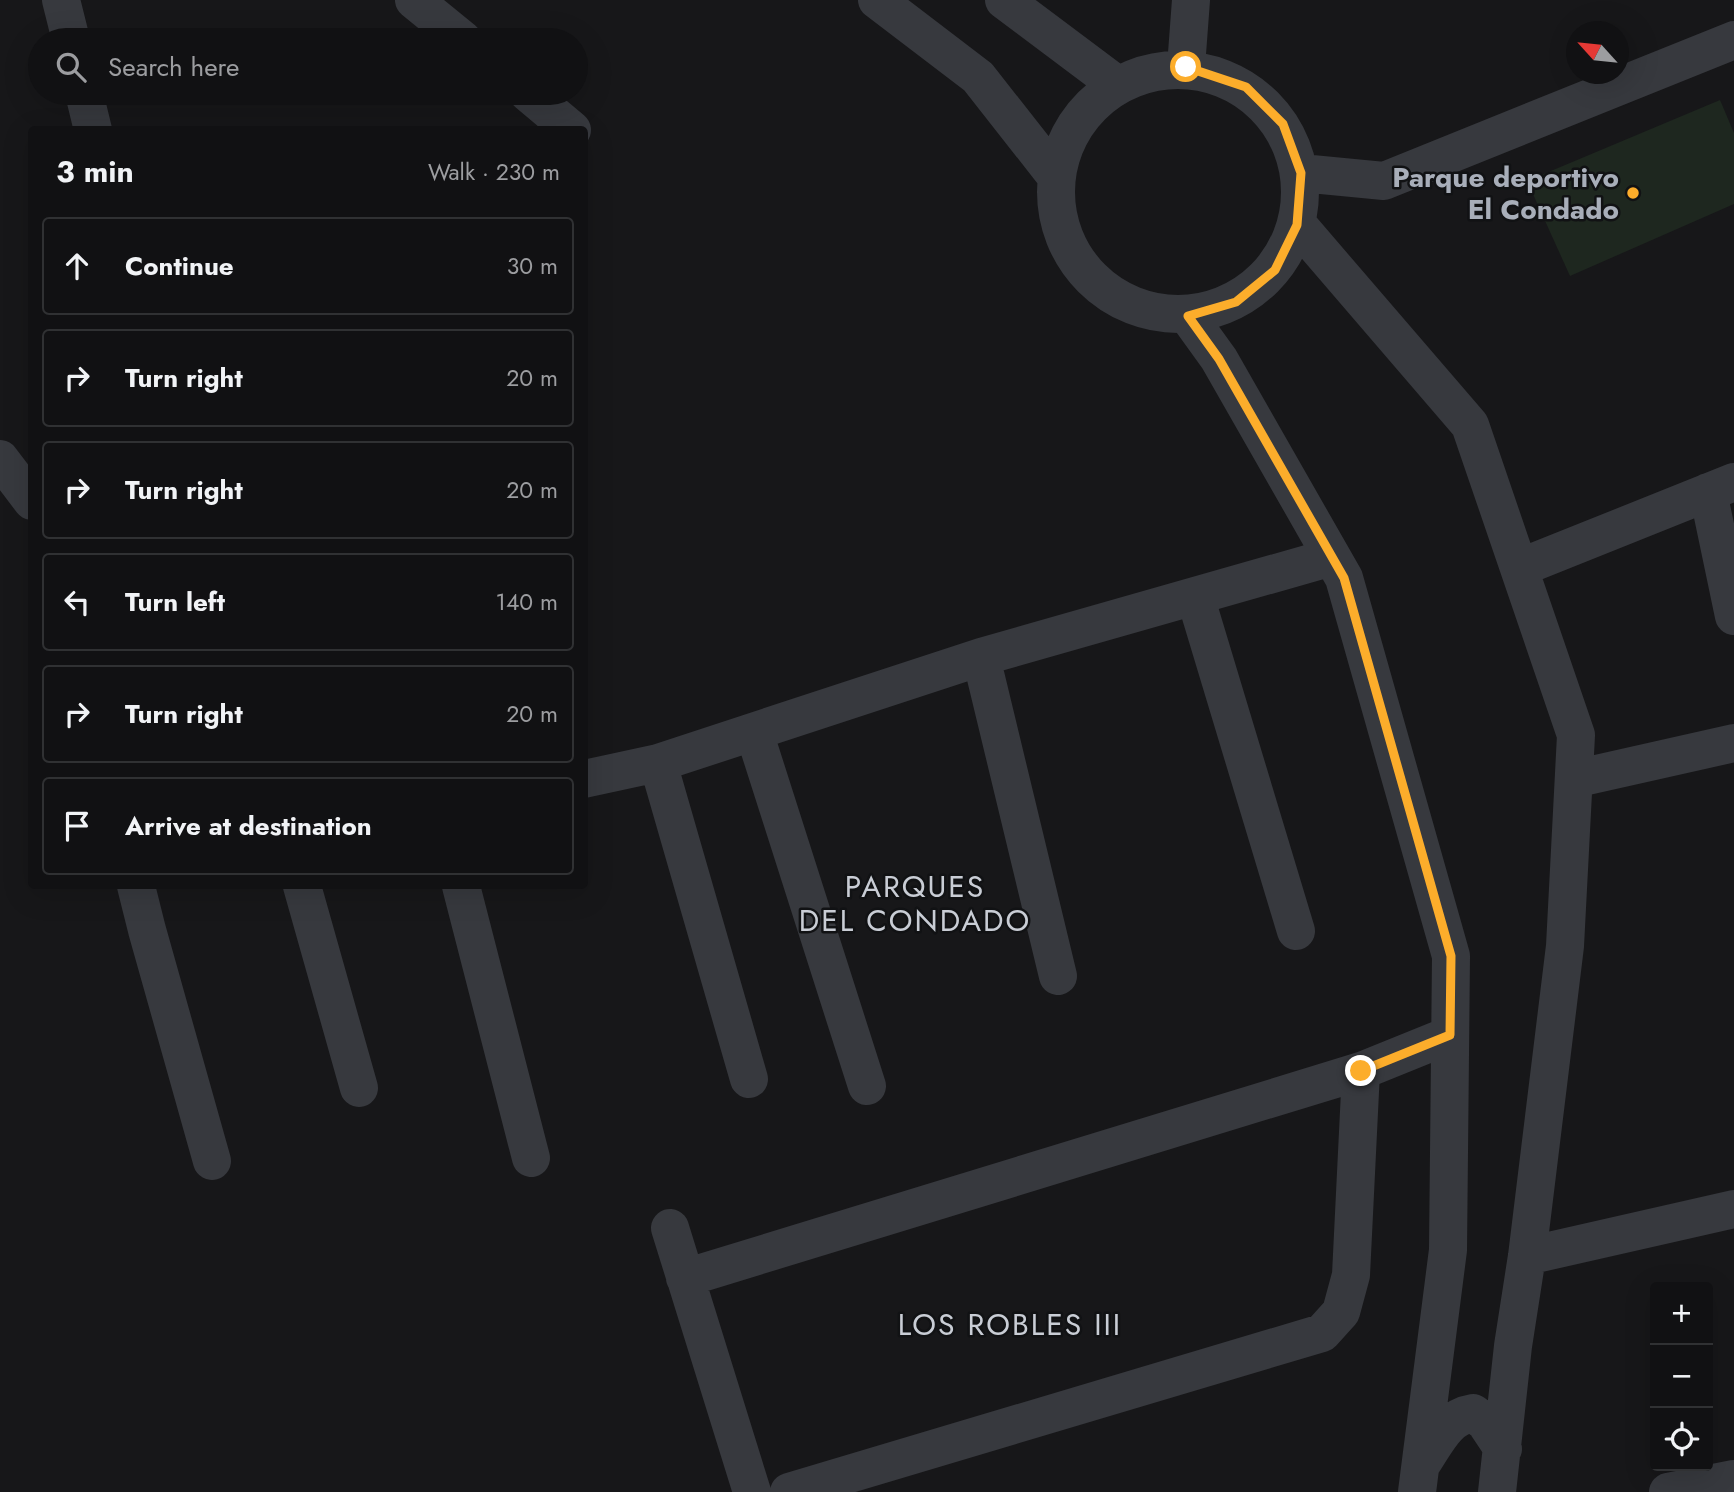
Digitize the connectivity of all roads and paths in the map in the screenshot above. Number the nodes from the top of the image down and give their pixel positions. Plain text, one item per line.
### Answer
1 (61, 0) edge
2 (414, 0) edge
3 (877, 0) edge
4 (1004, 0) edge
5 (1191, 0) edge
6 (68, 28) edge
7 (448, 28) edge
8 (1734, 40) edge
9 (1186, 67) junction
10 (1116, 84) junction
11 (87, 105) edge
12 (542, 105) edge
13 (92, 126) edge
14 (567, 126) edge
15 (1301, 173) junction
16 (1055, 175) junction
17 (1297, 225) junction
18 (1188, 316) junction
19 (0, 459) edge
20 (1721, 487) edge
21 (28, 496) edge
22 (1332, 558) junction
23 (1520, 568) junction
24 (1195, 596) junction
25 (1734, 616) edge
26 (981, 657) junction
27 (754, 732) junction
28 (1734, 744) edge
29 (658, 763) junction
30 (588, 778) edge
31 (1574, 779) junction
32 (137, 889) edge
33 (303, 889) edge
34 (462, 889) edge
35 (1296, 932) dead end
36 (1058, 976) dead end
37 (1450, 1035) junction
38 (1361, 1071) junction
39 (749, 1079) dead end
40 (867, 1086) dead end
41 (359, 1088) dead end
42 (531, 1158) dead end
43 (212, 1161) dead end
44 (1734, 1209) edge
45 (670, 1228) dead end
46 (1527, 1256) junction
47 (685, 1278) junction
48 (1513, 1346) junction
49 (1433, 1372) junction
50 (1503, 1449) junction
51 (1663, 1471) edge
52 (1734, 1479) edge
53 (1418, 1480) edge
54 (752, 1492) edge
55 (789, 1492) edge
56 (1497, 1492) edge
57 (1660, 1492) edge
58 (1668, 1492) edge

1 - 6 street
2 - 7 street
3 - 16 street
4 - 10 street
5 - 9 street
8 - 15 street
9 - 10 street
9 - 15 street
10 - 16 street
11 - 13 street
12 - 14 street
15 - 17 street
16 - 18 street
17 - 18 street
17 - 23 street
18 - 22 street
19 - 21 street
20 - 23 street
20 - 25 street
22 - 24 street
22 - 37 street
23 - 31 street
24 - 26 street
24 - 35 street
26 - 27 street
26 - 36 street
27 - 29 street
27 - 40 street
28 - 31 street
29 - 30 street
29 - 39 street
31 - 46 street
32 - 43 street
33 - 41 street
34 - 42 street
37 - 38 street
37 - 49 street
38 - 47 street
38 - 55 street
44 - 46 street
45 - 47 street
46 - 48 street
47 - 54 street
48 - 49 street
48 - 50 street
49 - 53 street
50 - 53 street
50 - 56 street
51 - 57 street
52 - 58 street

